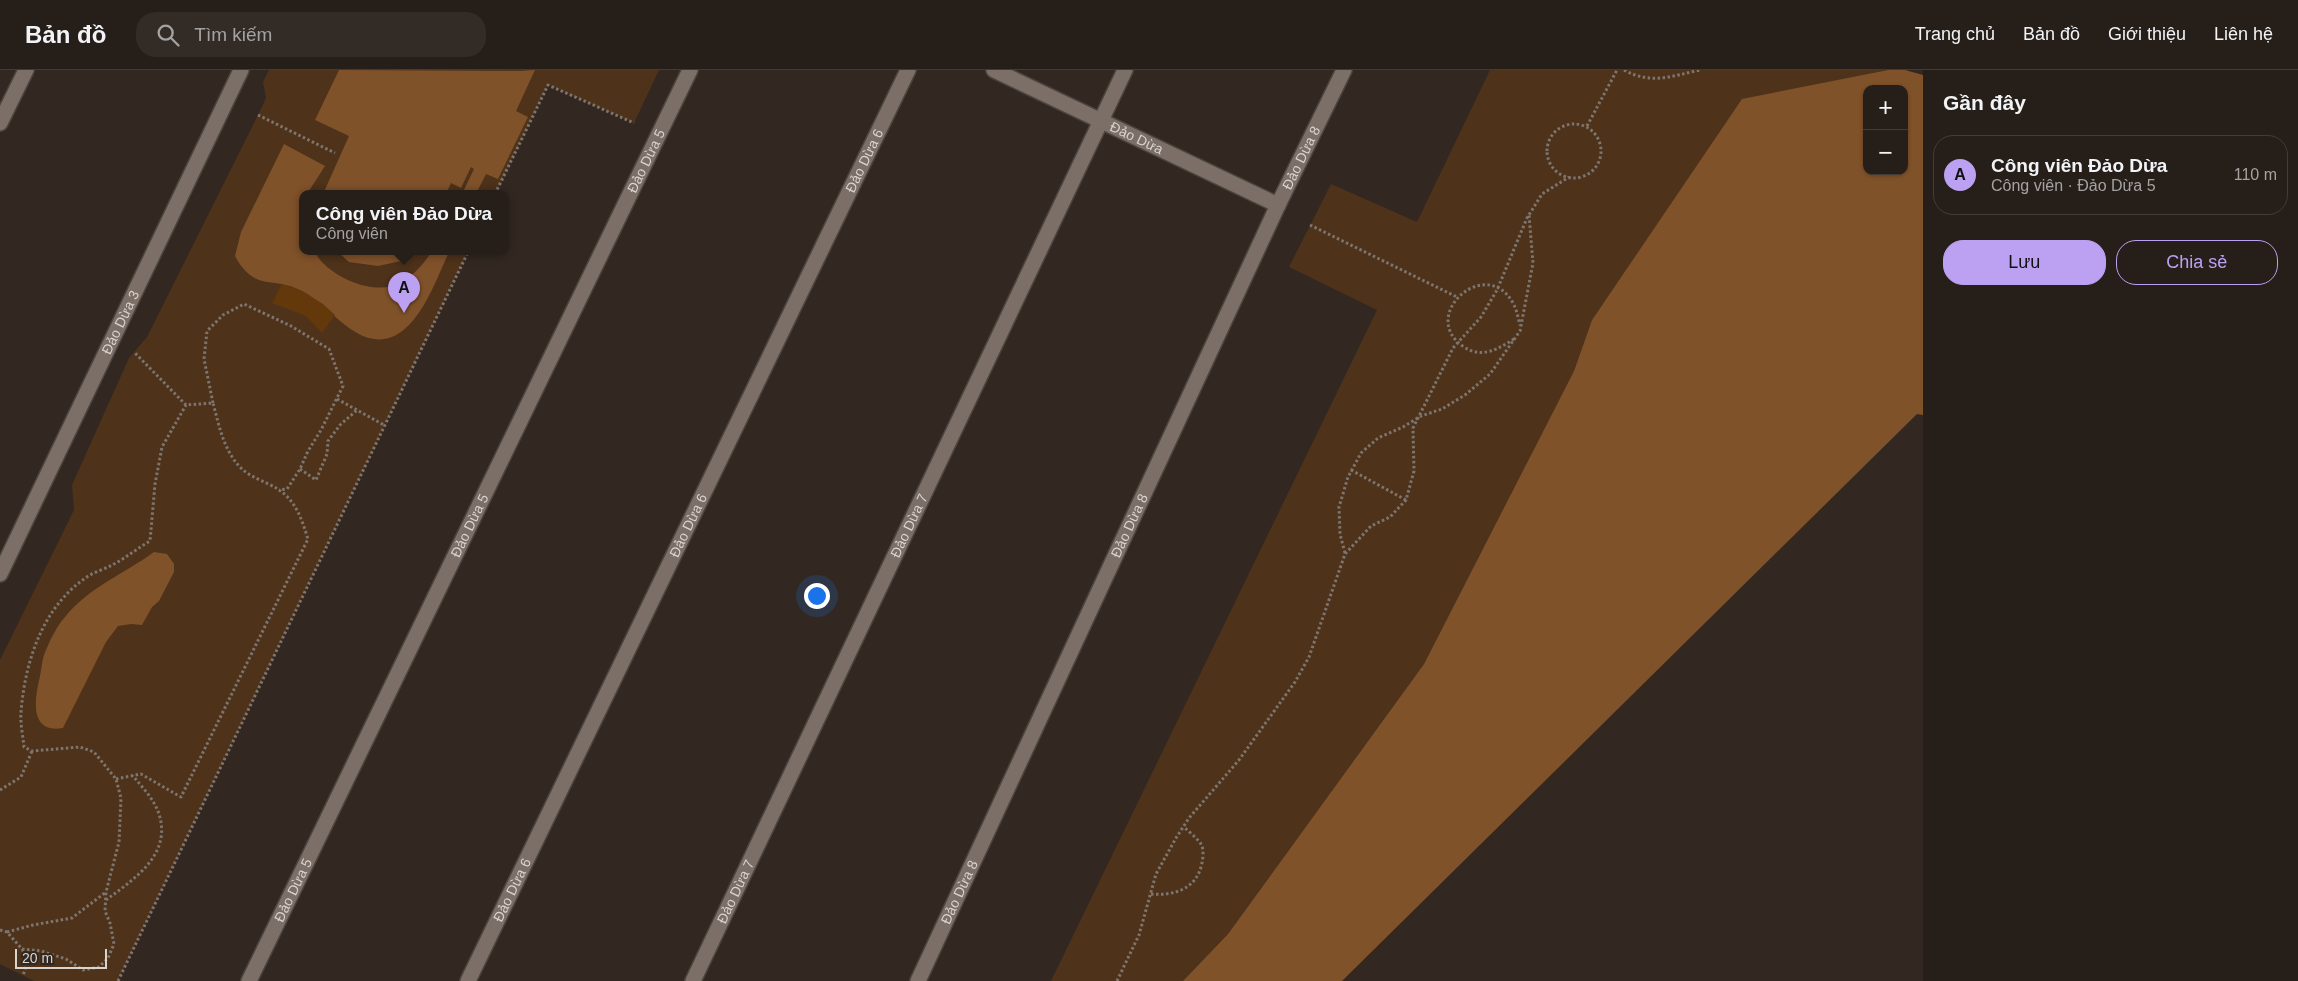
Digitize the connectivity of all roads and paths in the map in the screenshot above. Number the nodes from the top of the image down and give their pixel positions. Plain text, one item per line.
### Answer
1 (26, 70) edge
2 (241, 70) edge
3 (690, 70) edge
4 (908, 70) edge
5 (994, 70) edge
6 (1125, 70) edge
7 (1344, 70) edge
8 (1617, 70) edge
9 (1624, 70) edge
10 (1700, 70) edge
11 (258, 115) dead end
12 (1100, 121) junction
13 (0, 123) edge
14 (634, 123) dead end
15 (1587, 126) junction
16 (335, 153) dead end
17 (1568, 178) junction
18 (497, 190) edge
19 (1278, 205) junction
20 (1529, 214) junction
21 (1310, 225) dead end
22 (467, 255) edge
23 (1498, 289) junction
24 (1457, 297) junction
25 (1521, 327) junction
26 (1516, 337) junction
27 (1458, 343) junction
28 (134, 352) dead end
29 (337, 399) junction
30 (213, 404) junction
31 (186, 405) junction
32 (357, 410) junction
33 (1421, 416) junction
34 (384, 425) junction
35 (300, 469) junction
36 (1351, 470) junction
37 (279, 490) junction
38 (1406, 500) junction
39 (1346, 554) junction
40 (0, 574) edge
41 (32, 751) junction
42 (132, 776) junction
43 (116, 779) junction
44 (0, 790) edge
45 (1184, 827) junction
46 (106, 892) junction
47 (1150, 894) junction
48 (106, 900) junction
49 (0, 930) edge
50 (7, 932) junction
51 (22, 949) junction
52 (24, 976) dead end
53 (118, 981) edge
54 (249, 981) edge
55 (468, 981) edge
56 (693, 981) edge
57 (918, 981) edge
58 (1117, 981) edge

1 - 13 street
2 - 40 street, Đảo Dừa 3
3 - 54 street, Đảo Dừa 5
4 - 55 street, Đảo Dừa 6
5 - 12 street, Đảo Dừa
6 - 12 street, Đảo Dừa 7
7 - 19 street, Đảo Dừa 8
8 - 15 path
9 - 10 path
11 - 16 path
12 - 19 street, Đảo Dừa
12 - 56 street, Đảo Dừa 7
14 - 18 path
15 - 17 path
15 - 17 path
17 - 20 path
19 - 57 street, Đảo Dừa 8
20 - 23 path
20 - 25 path
21 - 24 path
22 - 34 path
23 - 24 path
23 - 25 path
23 - 27 path
24 - 27 path
25 - 26 path
26 - 27 path
26 - 33 path
27 - 33 path
28 - 31 path
29 - 30 path
29 - 32 path
29 - 35 path
30 - 31 path
30 - 37 path
31 - 41 path
32 - 34 path
32 - 35 path
33 - 36 path
33 - 38 path
34 - 53 path
35 - 37 path
36 - 38 path
36 - 39 path
37 - 42 path
38 - 39 path
39 - 45 path
41 - 43 path
41 - 44 path
42 - 43 path
42 - 48 path
43 - 46 path
45 - 47 path
45 - 47 path
46 - 48 path
46 - 50 path
47 - 58 path
48 - 51 path
49 - 50 path
50 - 51 path
51 - 52 path

